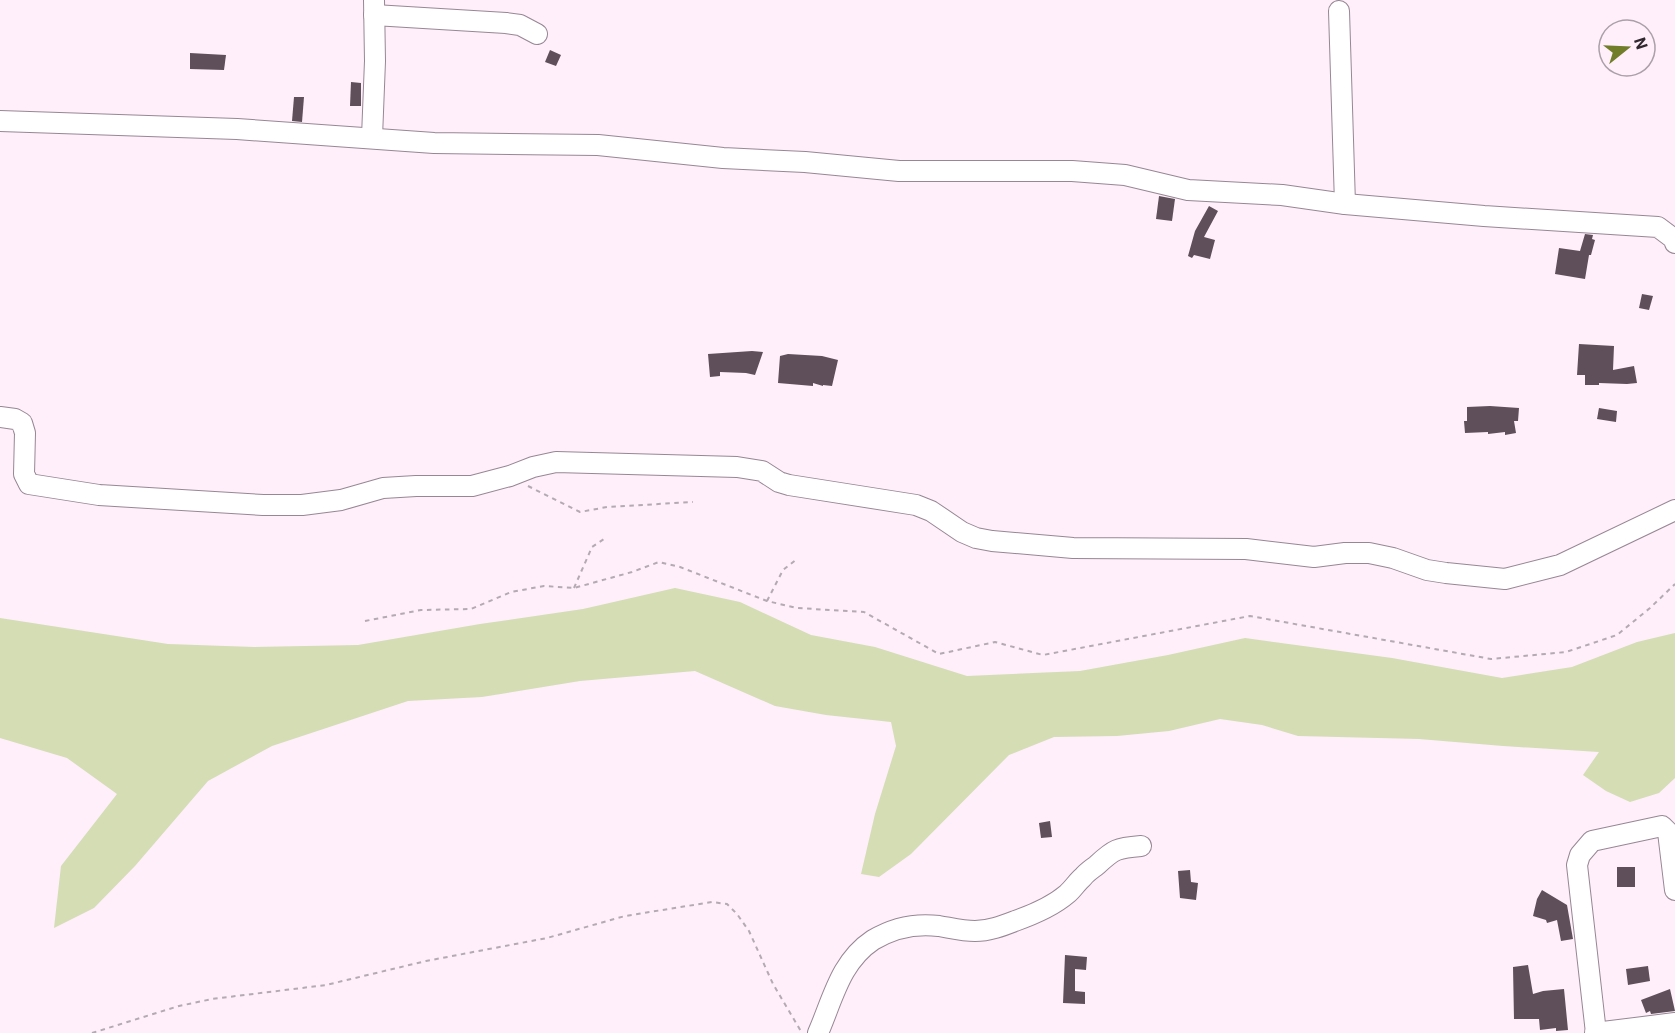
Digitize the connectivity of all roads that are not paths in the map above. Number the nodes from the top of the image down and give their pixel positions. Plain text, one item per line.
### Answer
1 (374, 7) edge
2 (1339, 11) dead end
3 (537, 34) dead end
4 (0, 122) edge
5 (372, 138) junction
6 (1345, 204) junction
7 (1675, 243) edge
8 (0, 417) edge
9 (1675, 510) edge
10 (1141, 846) dead end
11 (1675, 890) edge
12 (1675, 1023) edge
13 (818, 1033) edge
14 (1595, 1033) edge

1 - 3 street
1 - 5 street
2 - 6 street
4 - 5 street
5 - 6 street
6 - 7 street
8 - 9 street
10 - 13 street
11 - 14 street
12 - 14 street

